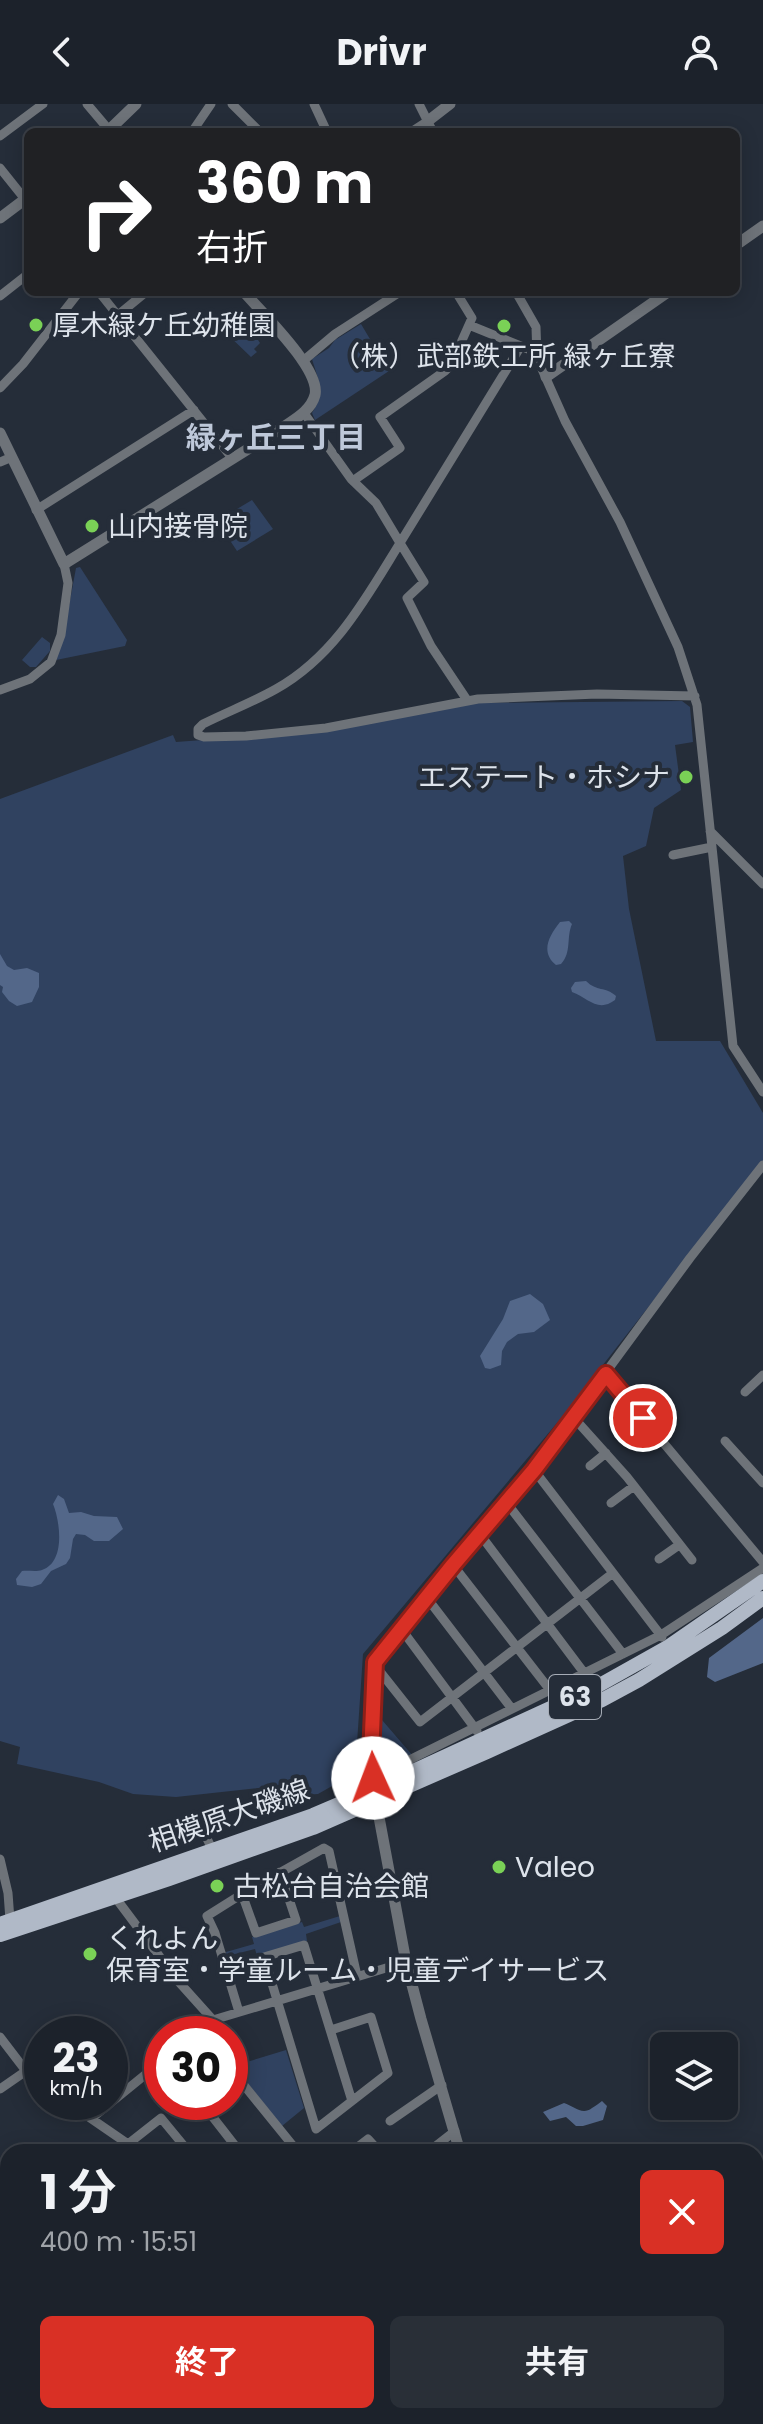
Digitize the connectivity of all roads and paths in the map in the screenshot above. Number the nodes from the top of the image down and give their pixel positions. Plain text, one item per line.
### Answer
1 (43, 104) edge
2 (87, 104) edge
3 (136, 104) edge
4 (211, 104) edge
5 (232, 104) edge
6 (314, 104) edge
7 (419, 104) edge
8 (450, 104) edge
9 (430, 127) edge
10 (107, 128) edge
11 (113, 128) edge
12 (195, 128) edge
13 (256, 128) edge
14 (325, 128) edge
15 (0, 136) edge
16 (0, 168) edge
17 (24, 196) edge
18 (24, 202) edge
19 (0, 218) edge
20 (763, 226) edge
21 (740, 242) edge
22 (24, 277) edge
23 (0, 296) edge
24 (76, 296) edge
25 (102, 296) edge
26 (141, 296) edge
27 (247, 296) edge
28 (393, 296) edge
29 (458, 296) edge
30 (518, 296) edge
31 (662, 296) edge
32 (118, 315) junction
33 (469, 325) junction
34 (521, 346) junction
35 (538, 353) junction
36 (303, 361) junction
37 (546, 377) junction
38 (0, 388) edge
39 (194, 410) junction
40 (304, 413) junction
41 (0, 433) edge
42 (12, 457) junction
43 (232, 458) junction
44 (0, 462) edge
45 (354, 482) junction
46 (36, 510) junction
47 (400, 543) junction
48 (64, 564) junction
49 (0, 690) edge
50 (695, 696) junction
51 (467, 700) junction
52 (710, 831) junction
53 (712, 847) junction
54 (673, 855) dead end
55 (763, 884) edge
56 (763, 1092) edge
57 (763, 1165) edge
58 (606, 1374) junction
59 (763, 1375) edge
60 (752, 1389) dead end
61 (574, 1418) junction
62 (727, 1448) dead end
63 (606, 1453) junction
64 (590, 1466) dead end
65 (534, 1470) junction
66 (763, 1483) edge
67 (634, 1486) junction
68 (506, 1502) junction
69 (611, 1503) dead end
70 (479, 1533) junction
71 (679, 1545) junction
72 (659, 1559) dead end
73 (692, 1560) dead end
74 (453, 1565) junction
75 (763, 1565) edge
76 (613, 1573) junction
77 (763, 1581) edge
78 (427, 1598) junction
79 (763, 1598) edge
80 (580, 1599) junction
81 (549, 1623) junction
82 (402, 1630) junction
83 (516, 1647) junction
84 (668, 1647) junction
85 (623, 1654) junction
86 (375, 1662) junction
87 (484, 1671) junction
88 (586, 1673) junction
89 (550, 1690) junction
90 (599, 1693) junction
91 (452, 1696) junction
92 (512, 1709) junction
93 (481, 1740) junction
94 (374, 1789) junction
95 (197, 1818) dead end
96 (213, 1851) junction
97 (0, 1859) edge
98 (280, 1872) junction
99 (242, 1894) junction
100 (115, 1897) junction
101 (5, 1922) edge
102 (0, 1935) edge
103 (406, 1962) junction
104 (357, 1976) junction
105 (318, 1989) junction
106 (277, 2000) junction
107 (239, 2012) junction
108 (209, 2016) edge
109 (226, 2016) edge
110 (331, 2030) junction
111 (0, 2037) edge
112 (24, 2068) edge
113 (24, 2072) edge
114 (442, 2085) junction
115 (0, 2089) edge
116 (248, 2090) edge
117 (352, 2101) junction
118 (95, 2120) edge
119 (215, 2120) edge
120 (390, 2121) dead end
121 (455, 2131) junction
122 (128, 2144) joint
123 (182, 2144) edge
124 (234, 2144) edge
125 (292, 2144) edge
126 (438, 2144) edge
127 (458, 2144) edge

1 - 15 street
2 - 10 street
3 - 11 street
4 - 12 street
5 - 13 street
6 - 14 street
7 - 9 street
8 - 9 street
16 - 17 street
18 - 19 street
20 - 21 street
22 - 23 street
24 - 38 street
25 - 32 street
26 - 32 street
27 - 36 street
28 - 36 street
29 - 33 street
30 - 35 street
31 - 37 street
32 - 39 street
33 - 34 street
33 - 45 street
34 - 35 street
34 - 47 street
35 - 37 street
36 - 40 street
37 - 50 street
39 - 43 street
39 - 46 street
40 - 43 street
40 - 45 street
41 - 42 street
42 - 44 street
42 - 46 street
43 - 48 street
45 - 47 street
46 - 48 street
47 - 51 street
47 - 51 street
48 - 49 street
50 - 51 street
50 - 52 street
52 - 53 street
52 - 55 street
53 - 54 street
53 - 56 street
57 - 58 street
58 - 61 street
58 - 75 street
59 - 60 street
61 - 63 street
61 - 65 street
62 - 66 street
63 - 64 street
63 - 67 street
65 - 68 street
65 - 76 street
67 - 69 street
67 - 71 street
68 - 70 street
68 - 80 street
70 - 74 street
70 - 81 street
71 - 72 street
71 - 73 street
74 - 78 street
74 - 83 street
75 - 84 street
76 - 80 street
76 - 84 street
77 - 84 main road, 相模原大磯線 / 63
78 - 82 street
78 - 87 street
79 - 84 main road, 相模原大磯線 / 63
80 - 81 street
80 - 85 street
81 - 83 street
81 - 88 street
82 - 86 street
82 - 91 street
83 - 87 street
83 - 89 street
84 - 85 street
84 - 90 main road, 相模原大磯線 / 63
85 - 88 street
86 - 91 street
86 - 94 street
87 - 91 street
87 - 92 street
88 - 89 street
88 - 90 street
89 - 92 street
90 - 93 main road, 相模原大磯線 / 63
91 - 93 street
92 - 93 street
93 - 94 main road, 相模原大磯線 / 63
93 - 94 street
94 - 96 main road, 相模原大磯線 / 63
94 - 100 main road, 相模原大磯線 / 63
94 - 103 street
95 - 96 street
96 - 101 main road, 相模原大磯線 / 63
97 - 101 street
98 - 99 street
98 - 99 street
98 - 104 street
99 - 107 street
100 - 102 main road, 相模原大磯線 / 63
100 - 108 street
103 - 104 street
103 - 114 street
104 - 105 street
105 - 106 street
105 - 106 street
105 - 110 street
106 - 107 street
106 - 117 street
107 - 109 street
110 - 117 street
110 - 117 street
111 - 112 street
113 - 115 street
114 - 120 street
114 - 121 street
116 - 125 street
118 - 122 street
119 - 124 street
121 - 126 street
121 - 127 street
122 - 123 street

